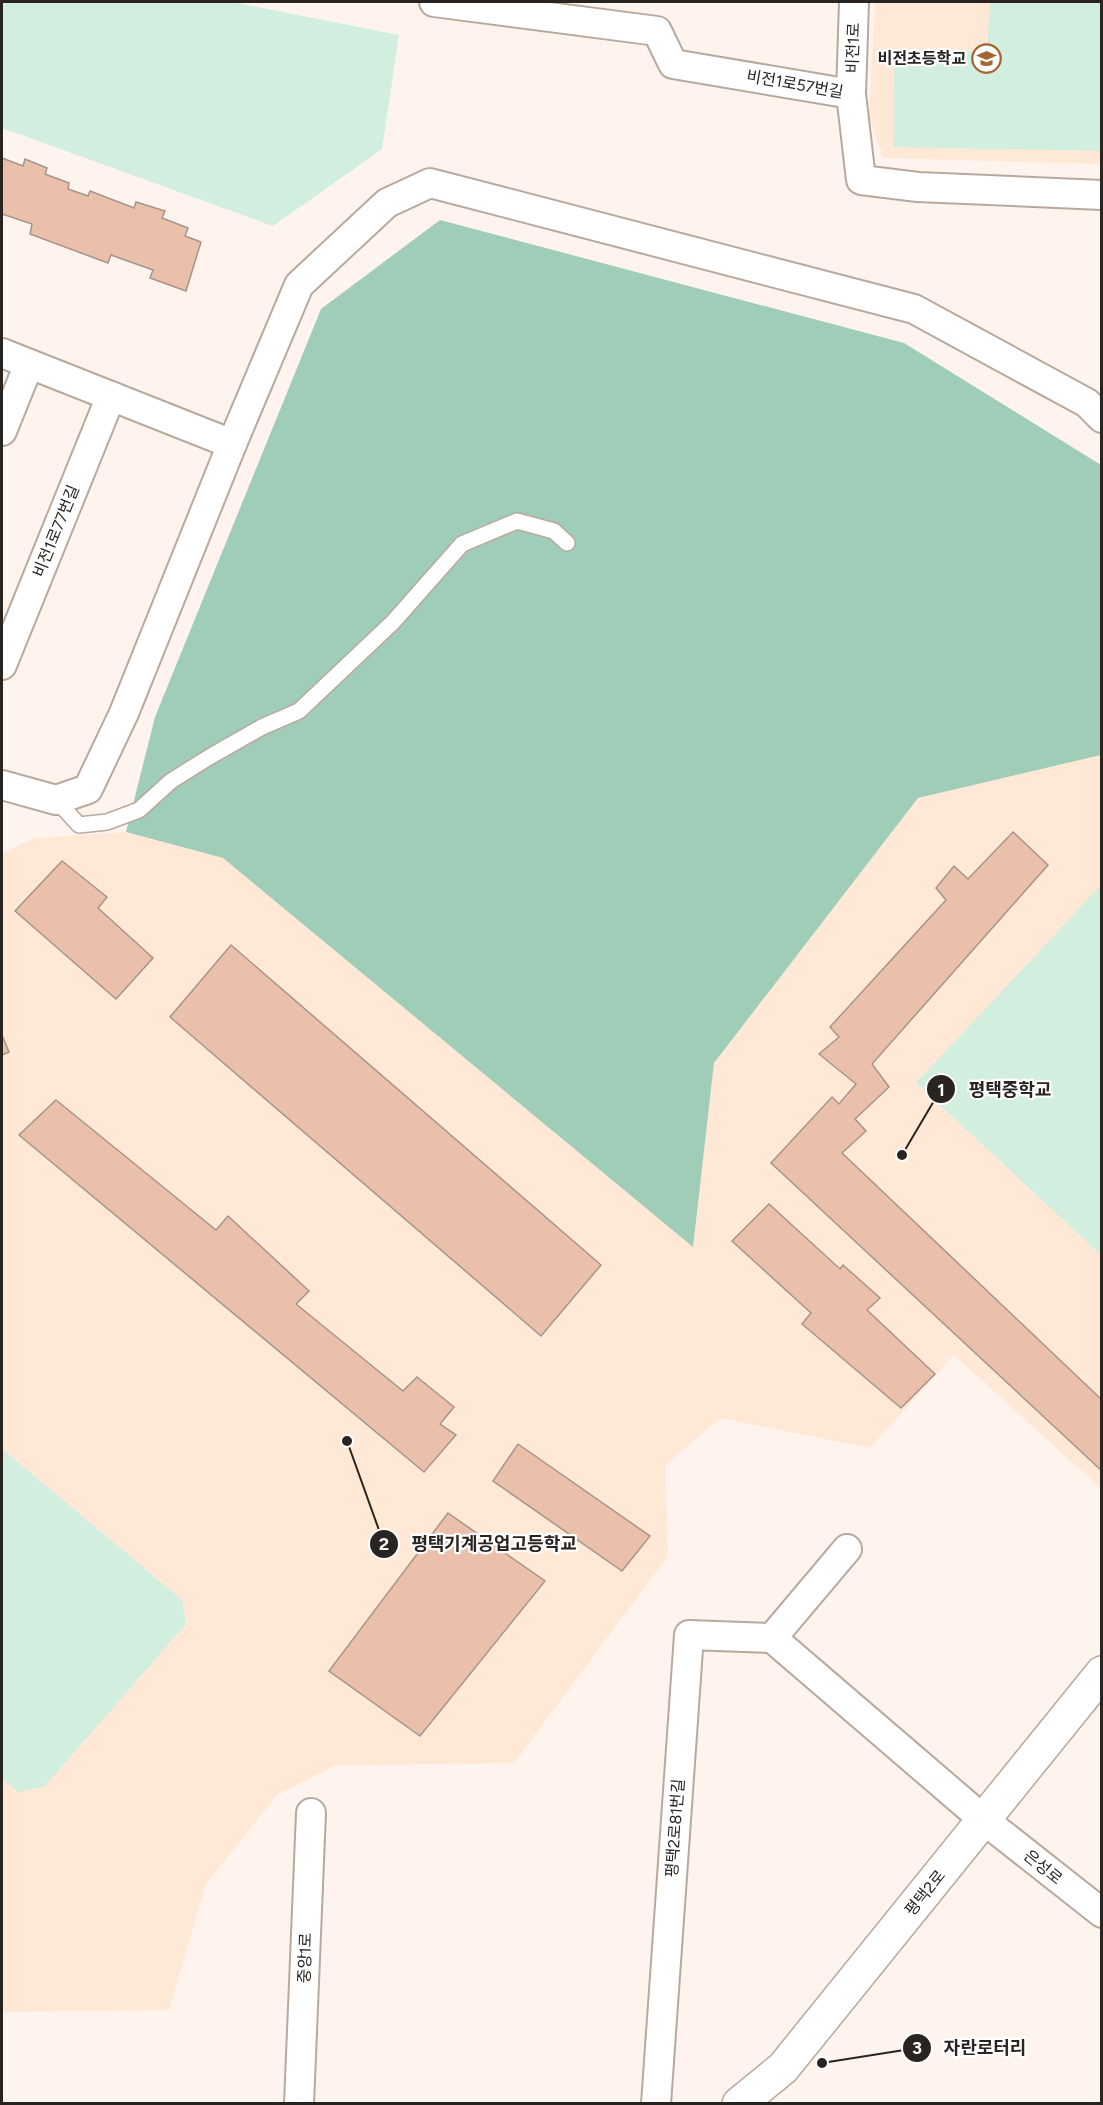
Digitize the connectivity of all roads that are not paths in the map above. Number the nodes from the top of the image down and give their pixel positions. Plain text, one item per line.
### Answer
1 (434, 2) edge
2 (854, 2) edge
3 (852, 94) junction
4 (1101, 195) edge
5 (2, 353) edge
6 (29, 364) junction
7 (111, 396) junction
8 (1101, 418) edge
9 (2, 431) edge
10 (232, 444) junction
11 (567, 543) dead end
12 (2, 665) edge
13 (2, 785) edge
14 (56, 800) junction
15 (847, 1548) dead end
16 (772, 1638) junction
17 (1101, 1673) edge
18 (311, 1813) dead end
19 (984, 1820) junction
20 (1101, 1913) edge
21 (299, 2103) edge
22 (656, 2103) edge
23 (739, 2103) edge

1 - 3 street, 비전1로57번길
2 - 3 street, 비전1로
3 - 4 street, 비전1로57번길
5 - 6 street
6 - 7 street
6 - 9 street
7 - 10 street
7 - 12 street, 비전1로77번길
8 - 10 street
10 - 14 street
11 - 14 lane
13 - 14 street
15 - 16 street
16 - 19 street
16 - 22 street, 평택2로81번길
17 - 19 street, 평택2로
18 - 21 street, 중앙1로
19 - 20 street, 은성로
19 - 23 street, 평택2로

